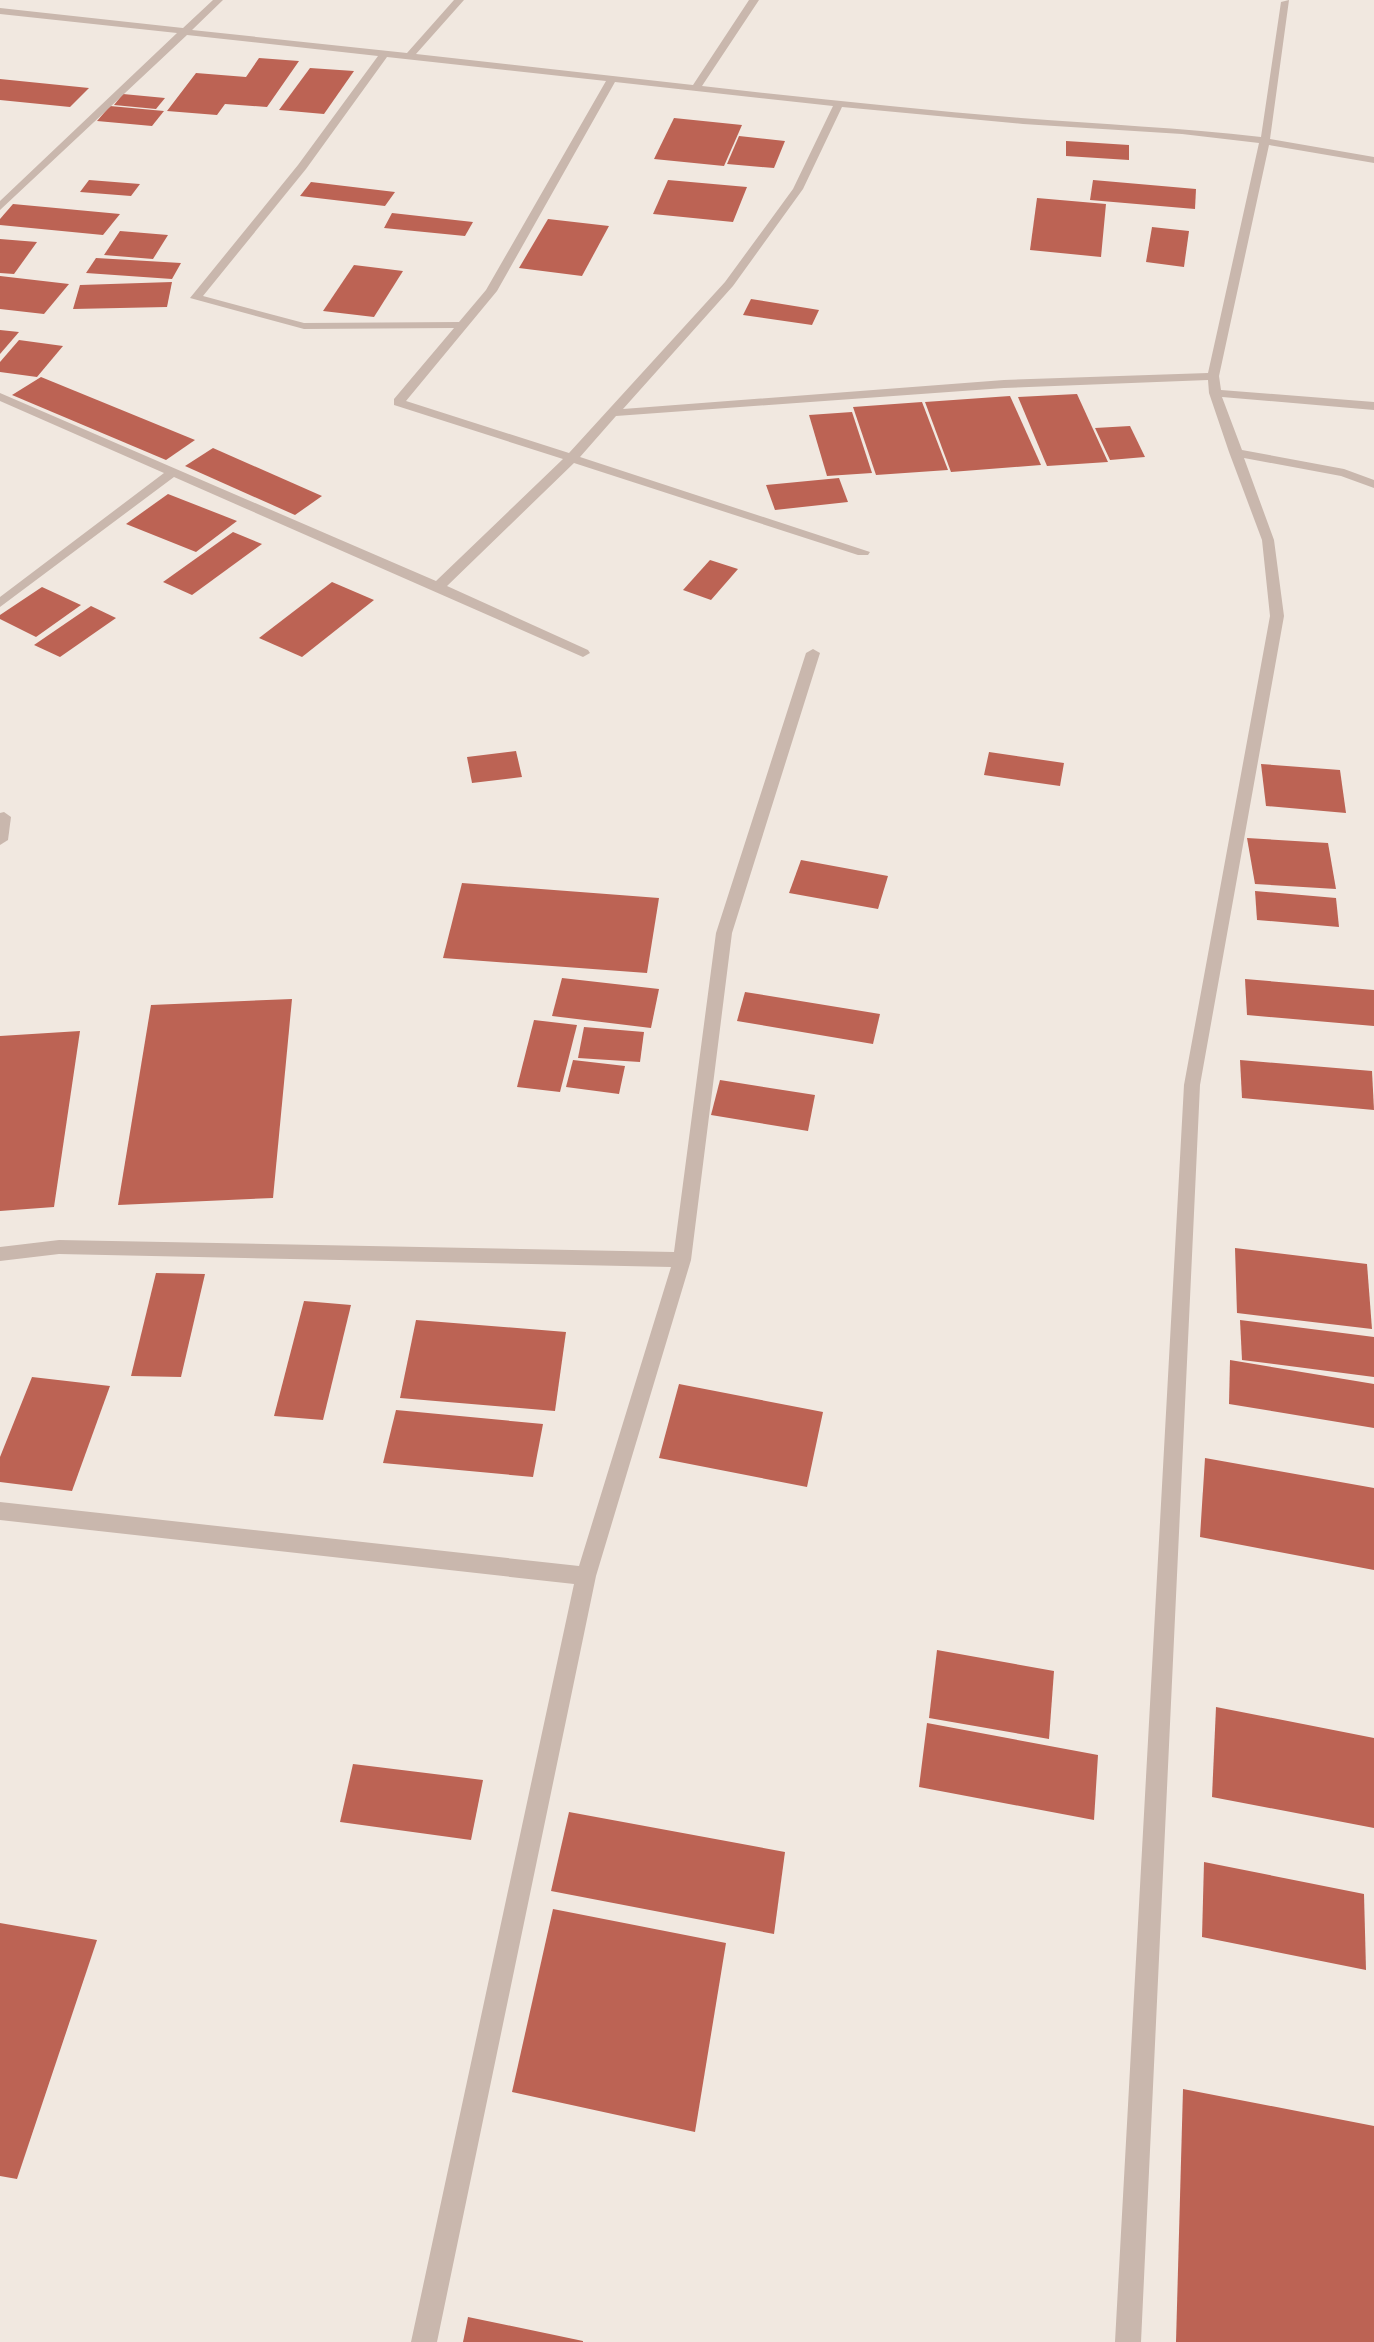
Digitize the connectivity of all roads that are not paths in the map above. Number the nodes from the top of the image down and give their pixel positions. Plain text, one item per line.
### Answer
1 (218, 0) edge
2 (459, 0) edge
3 (754, 0) edge
4 (1286, 2) edge
5 (0, 11) edge
6 (187, 31) junction
7 (384, 54) junction
8 (410, 57) junction
9 (612, 79) junction
10 (696, 88) junction
11 (839, 104) junction
12 (1265, 141) junction
13 (1374, 160) edge
14 (0, 207) edge
15 (464, 325) junction
16 (1213, 376) junction
17 (1215, 393) junction
18 (0, 397) edge
19 (1374, 406) edge
20 (612, 413) junction
21 (1235, 452) junction
22 (571, 459) junction
23 (173, 472) junction
24 (1374, 484) edge
25 (863, 552) dead end
26 (438, 587) junction
27 (0, 603) edge
28 (583, 653) dead end
29 (813, 653) dead end
30 (4, 817) dead end
31 (0, 840) edge
32 (0, 1254) edge
33 (682, 1260) junction
34 (0, 1511) edge
35 (586, 1576) junction
36 (424, 2342) edge
37 (1128, 2342) edge

1 - 6 street
2 - 8 street
3 - 10 street
4 - 12 street
5 - 6 street
6 - 7 street
6 - 14 street
7 - 8 street
7 - 15 street
8 - 9 street
9 - 10 street
9 - 15 street
10 - 11 street
11 - 12 street
11 - 20 street
12 - 13 street
12 - 16 street
15 - 22 street
16 - 17 street
16 - 20 street
17 - 19 street
17 - 21 street
18 - 23 street
20 - 22 street
21 - 24 street
21 - 37 street
22 - 25 street
22 - 26 street
23 - 26 street
23 - 27 street
26 - 28 street
29 - 33 street
30 - 31 street
32 - 33 street
33 - 35 street
34 - 35 street
35 - 36 street

